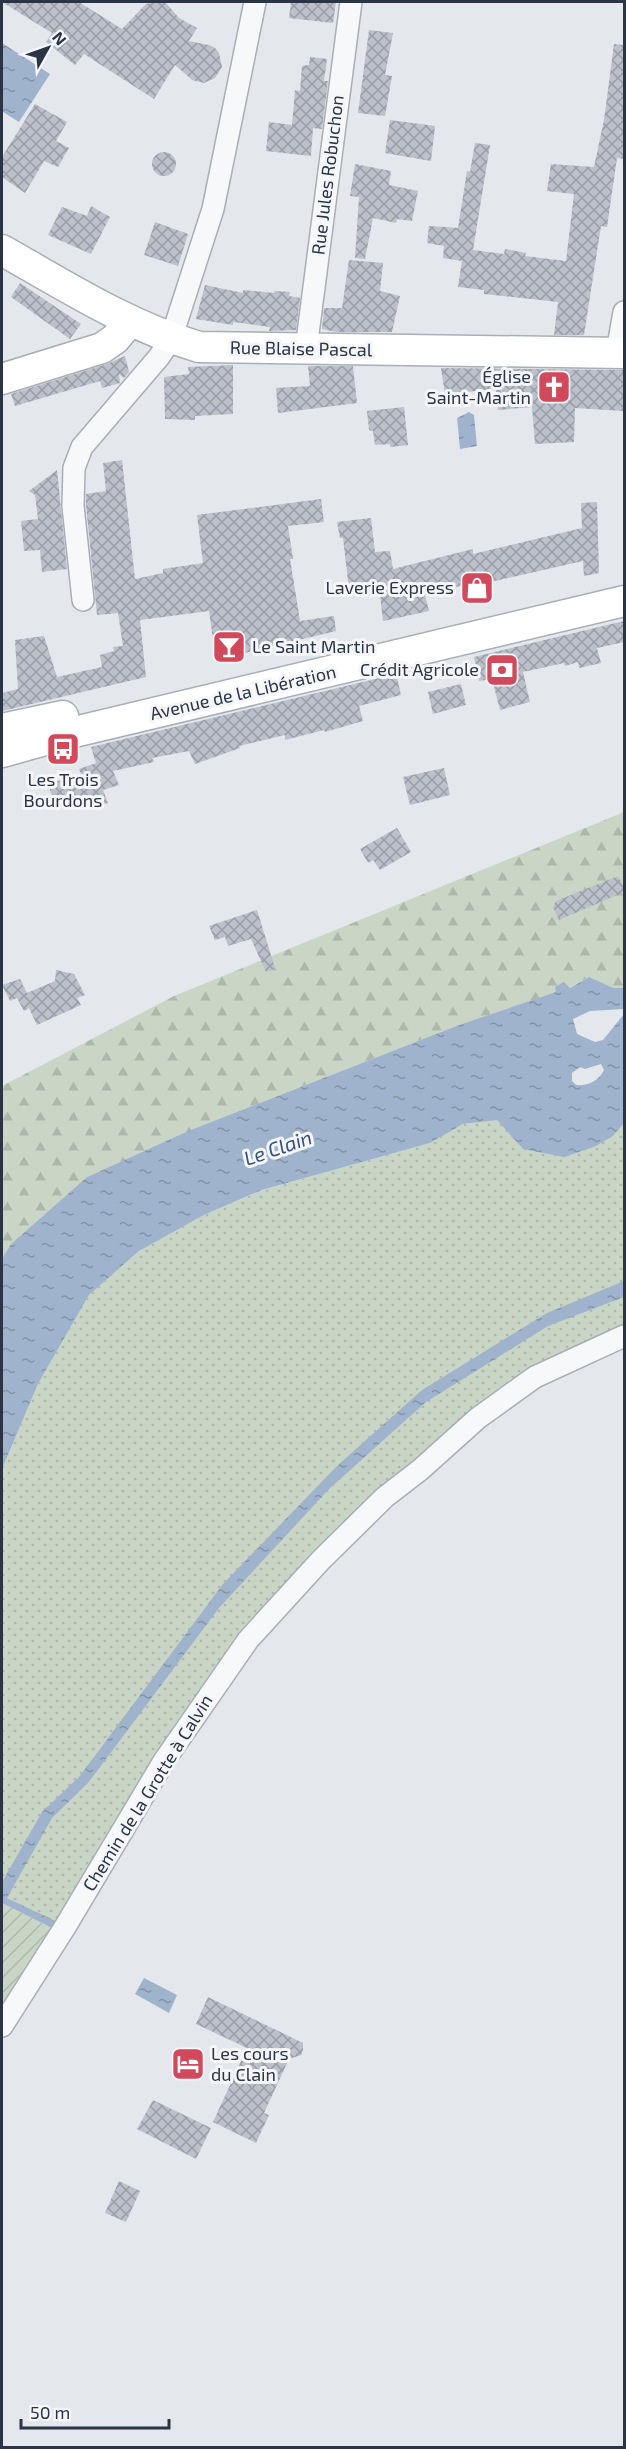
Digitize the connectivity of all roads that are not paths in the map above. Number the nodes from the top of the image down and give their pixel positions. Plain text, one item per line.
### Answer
1 (255, 2) edge
2 (351, 2) edge
3 (2, 250) edge
4 (624, 312) edge
5 (130, 321) junction
6 (171, 339) junction
7 (306, 349) junction
8 (621, 352) edge
9 (2, 379) edge
10 (624, 584) edge
11 (83, 600) dead end
12 (624, 601) edge
13 (2, 729) edge
14 (2, 752) edge
15 (624, 1336) edge
16 (2, 2026) edge

1 - 6 street
2 - 7 street, Rue Jules Robuchon
3 - 5 main road, Rue Blaise Pascal
4 - 8 street
5 - 6 main road, Rue Blaise Pascal
5 - 9 main road
6 - 7 main road, Rue Blaise Pascal
6 - 11 street
7 - 8 main road, Rue Blaise Pascal
10 - 13 main road, Avenue de la Libération
12 - 14 main road, Avenue de la Libération
15 - 16 street, Chemin de la Grotte à Calvin

